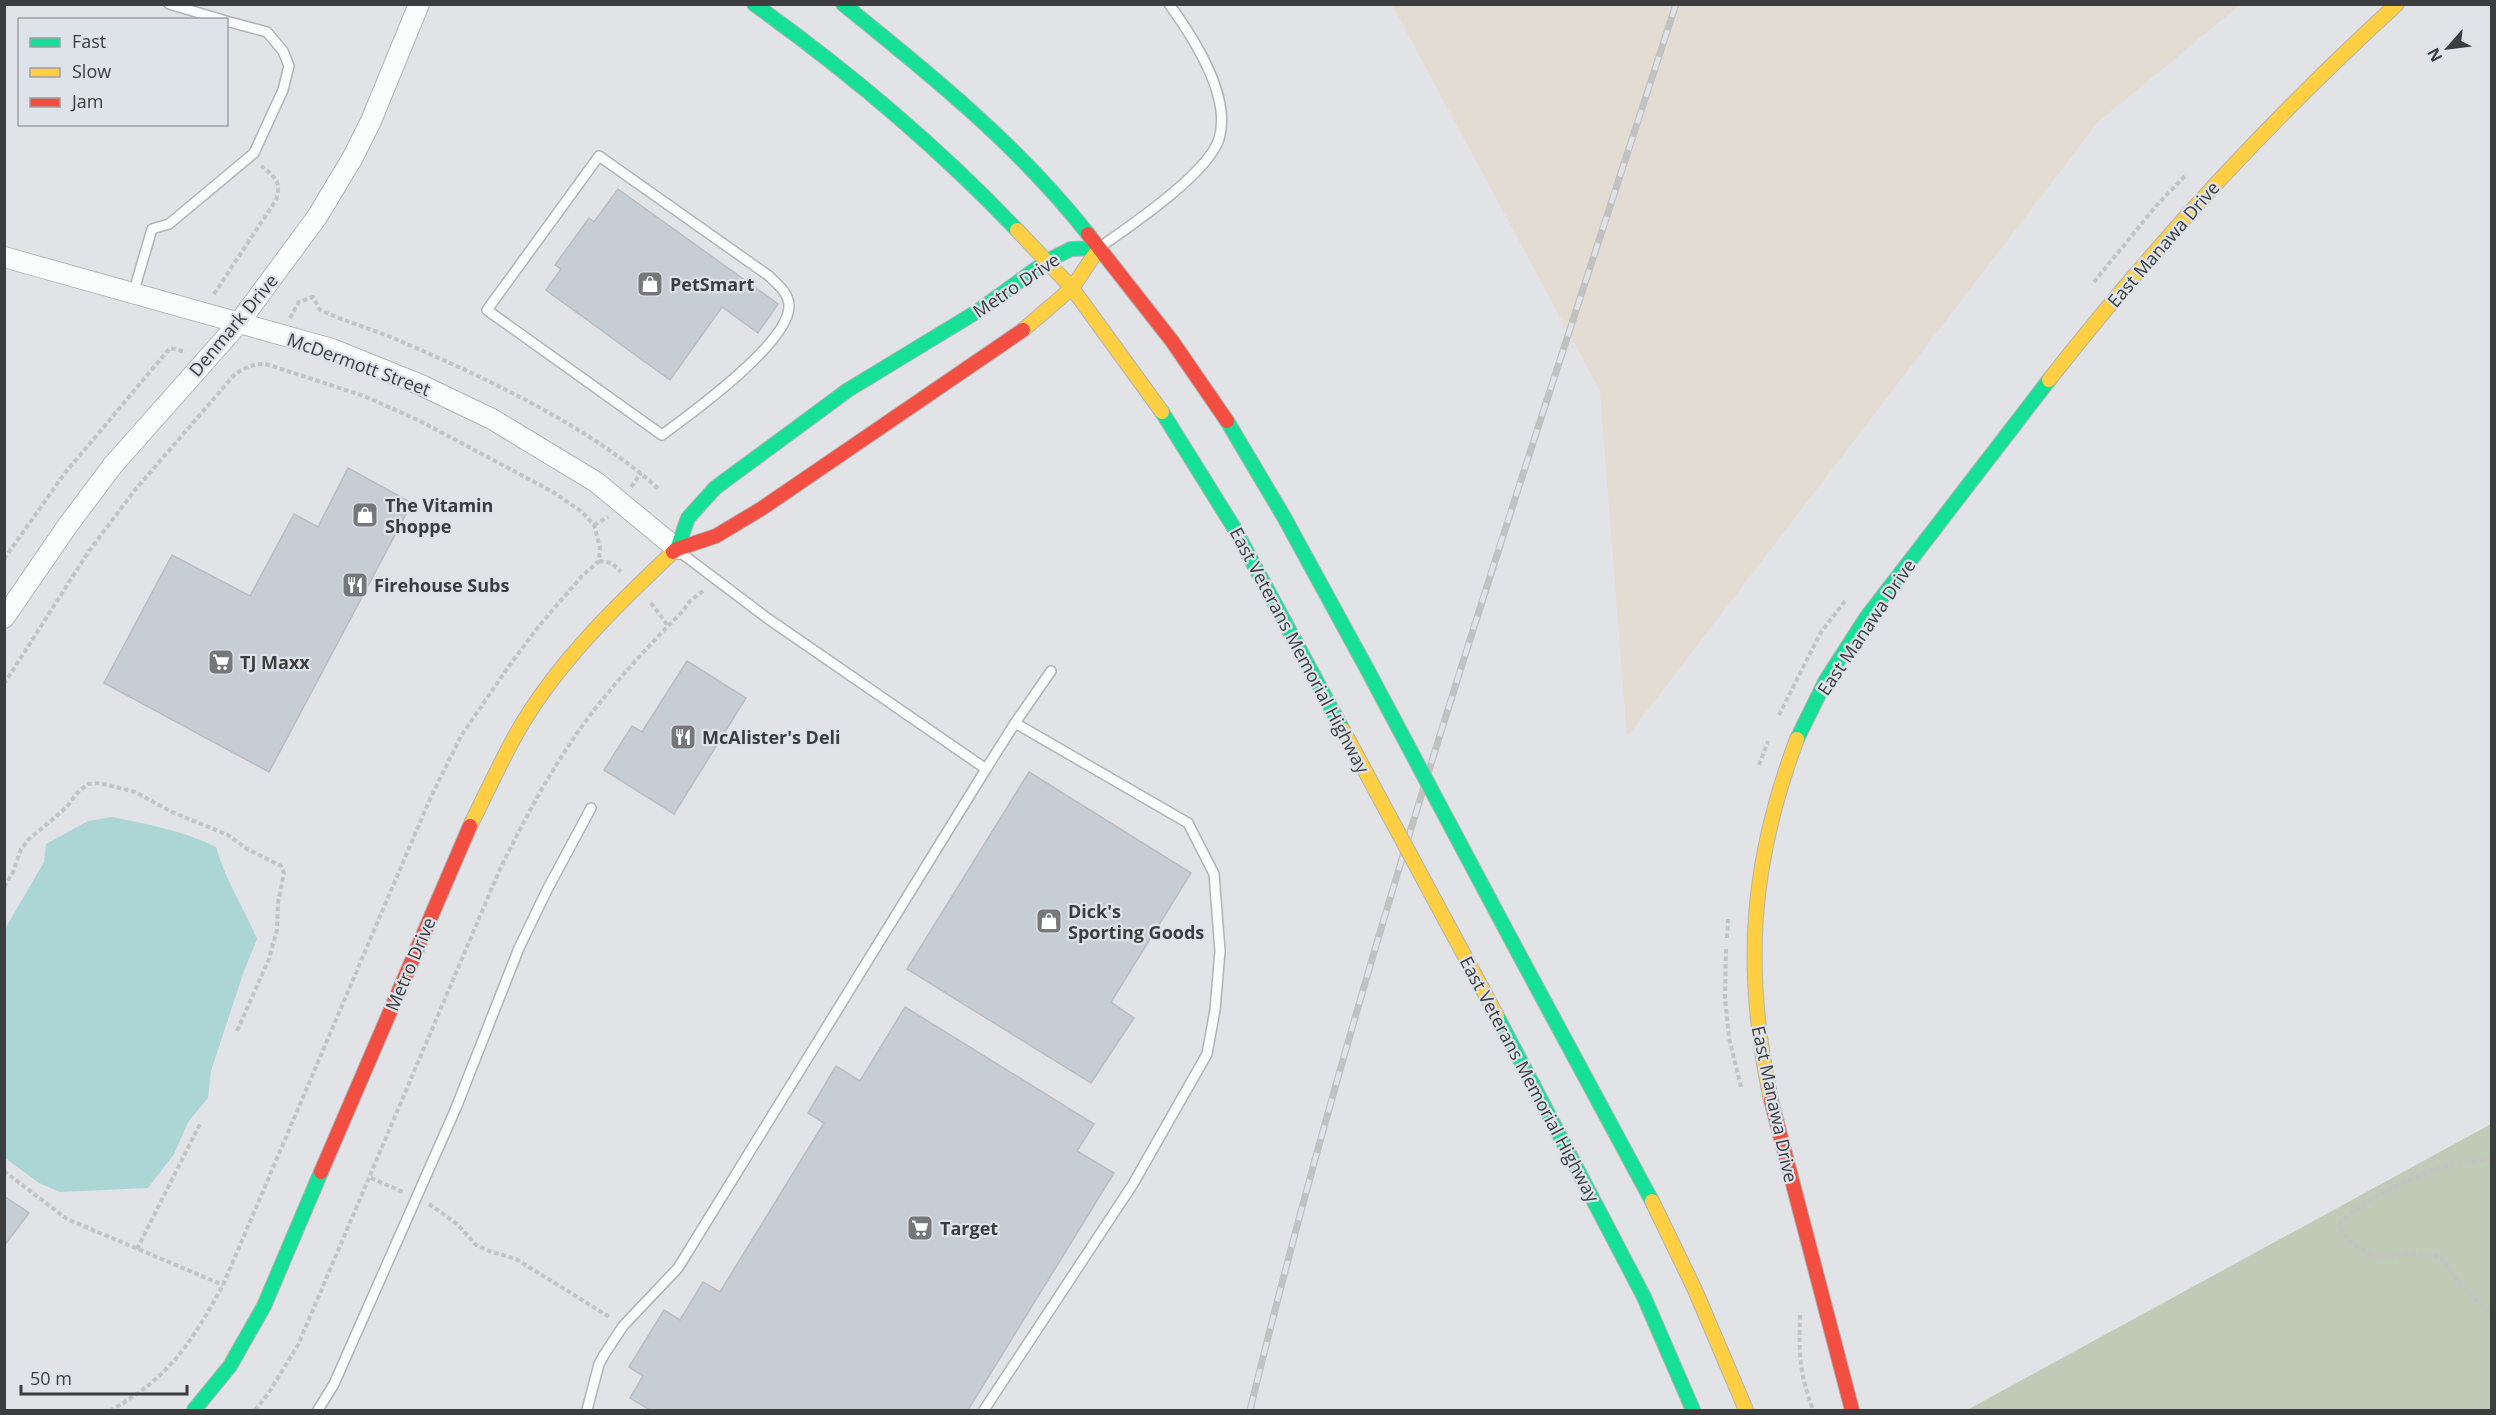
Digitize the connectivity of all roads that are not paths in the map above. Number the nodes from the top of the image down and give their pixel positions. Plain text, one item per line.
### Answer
1 (169, 4) edge
2 (419, 4) edge
3 (754, 4) edge
4 (843, 4) edge
5 (1169, 4) edge
6 (2397, 4) edge
7 (218, 18) edge
8 (228, 21) edge
9 (1099, 248) junction
10 (4, 257) edge
11 (1047, 261) junction
12 (1072, 288) junction
13 (133, 294) junction
14 (238, 324) junction
15 (509, 325) joint
16 (677, 549) junction
17 (4, 618) edge
18 (1051, 671) dead end
19 (1015, 723) junction
20 (986, 769) junction
21 (591, 808) dead end
22 (194, 1410) edge
23 (318, 1410) edge
24 (587, 1410) edge
25 (984, 1410) edge
26 (1693, 1410) edge
27 (1746, 1410) edge
28 (1852, 1410) edge

1 - 7 lane
2 - 14 street, Denmark Drive
3 - 11 street, East Veterans Memorial Highway
4 - 9 street
5 - 9 lane
6 - 28 street, East Manawa Drive
8 - 13 lane
9 - 11 street, Metro Drive
9 - 12 street, Metro Drive
9 - 27 street, bridge
10 - 13 street, McDermott Street
11 - 12 street, East Veterans Memorial Highway
11 - 16 street, Metro Drive
12 - 16 street, Metro Drive
12 - 26 street, East Veterans Memorial Highway, bridge
13 - 14 street, McDermott Street
14 - 16 street, McDermott Street
14 - 17 street, Denmark Drive
15 - 15 lane
16 - 20 lane
16 - 22 street, Metro Drive
18 - 19 lane
19 - 20 lane
19 - 25 lane
20 - 24 lane
21 - 23 lane

